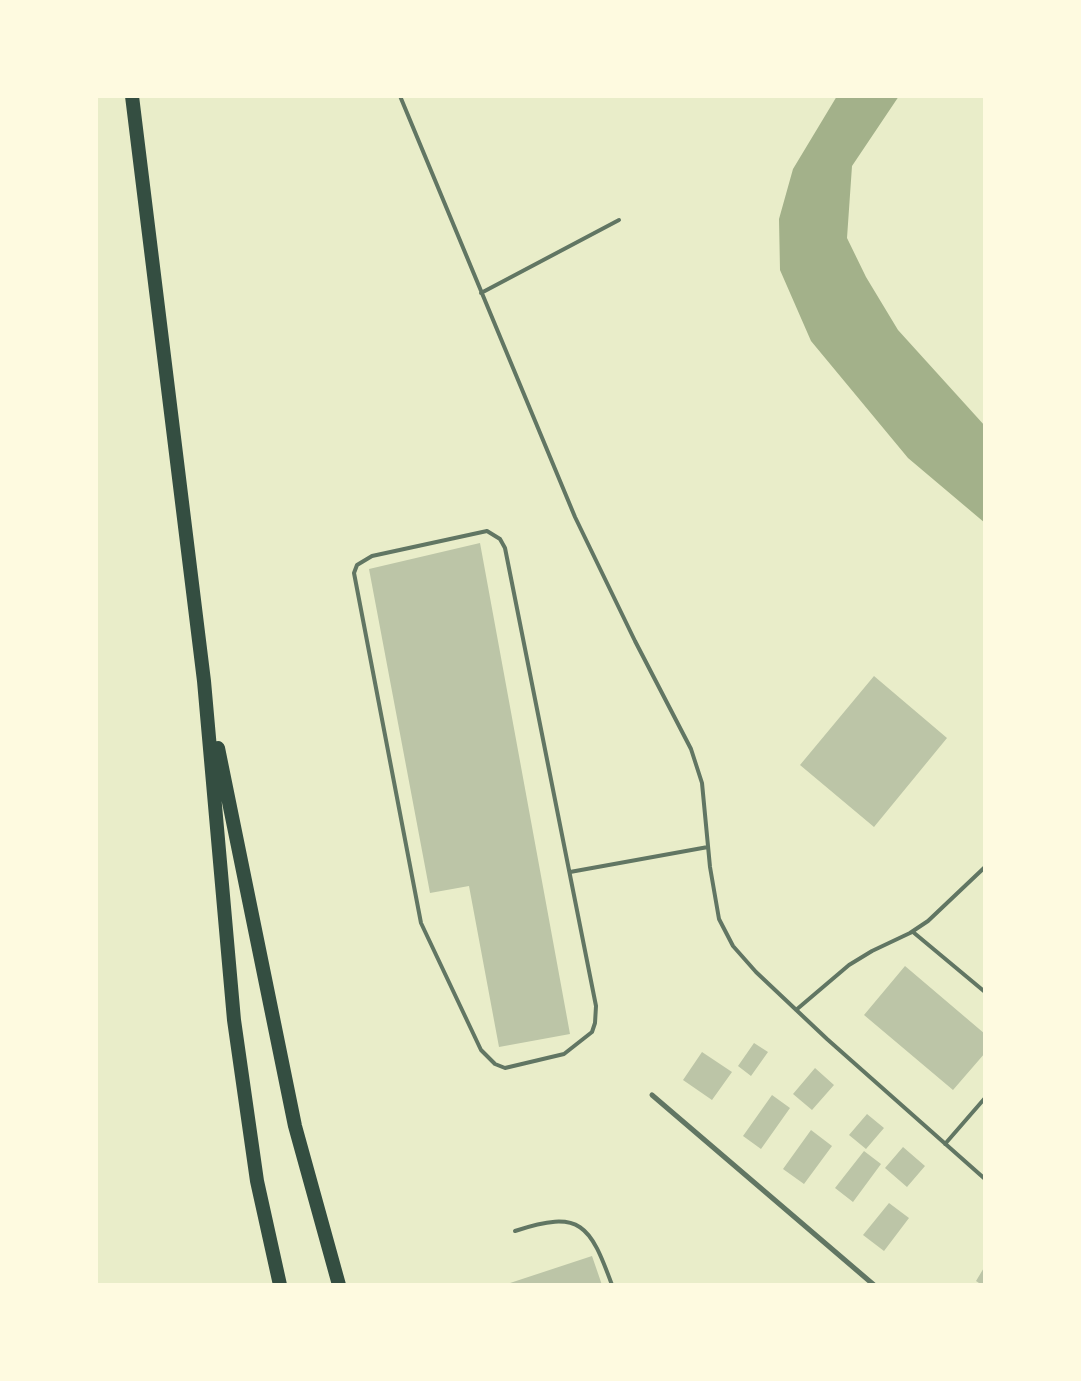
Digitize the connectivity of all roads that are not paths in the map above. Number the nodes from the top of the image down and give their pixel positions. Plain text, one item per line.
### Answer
1 (132, 96) edge
2 (400, 96) edge
3 (618, 220) dead end
4 (481, 293) junction
5 (204, 681) junction
6 (708, 847) junction
7 (985, 867) edge
8 (570, 872) junction
9 (913, 932) junction
10 (985, 992) edge
11 (796, 1010) junction
12 (652, 1095) dead end
13 (985, 1098) edge
14 (944, 1144) junction
15 (985, 1179) edge
16 (515, 1231) dead end
17 (280, 1285) edge
18 (340, 1285) edge
19 (612, 1285) edge
20 (874, 1285) edge

1 - 5 highway
2 - 4 lane
3 - 4 lane
4 - 6 lane
5 - 17 highway
5 - 18 highway
6 - 8 lane
6 - 11 lane
7 - 9 lane
8 - 8 lane
9 - 10 lane
9 - 11 lane
11 - 14 lane
12 - 20 street
13 - 14 lane
14 - 15 lane
16 - 19 lane

